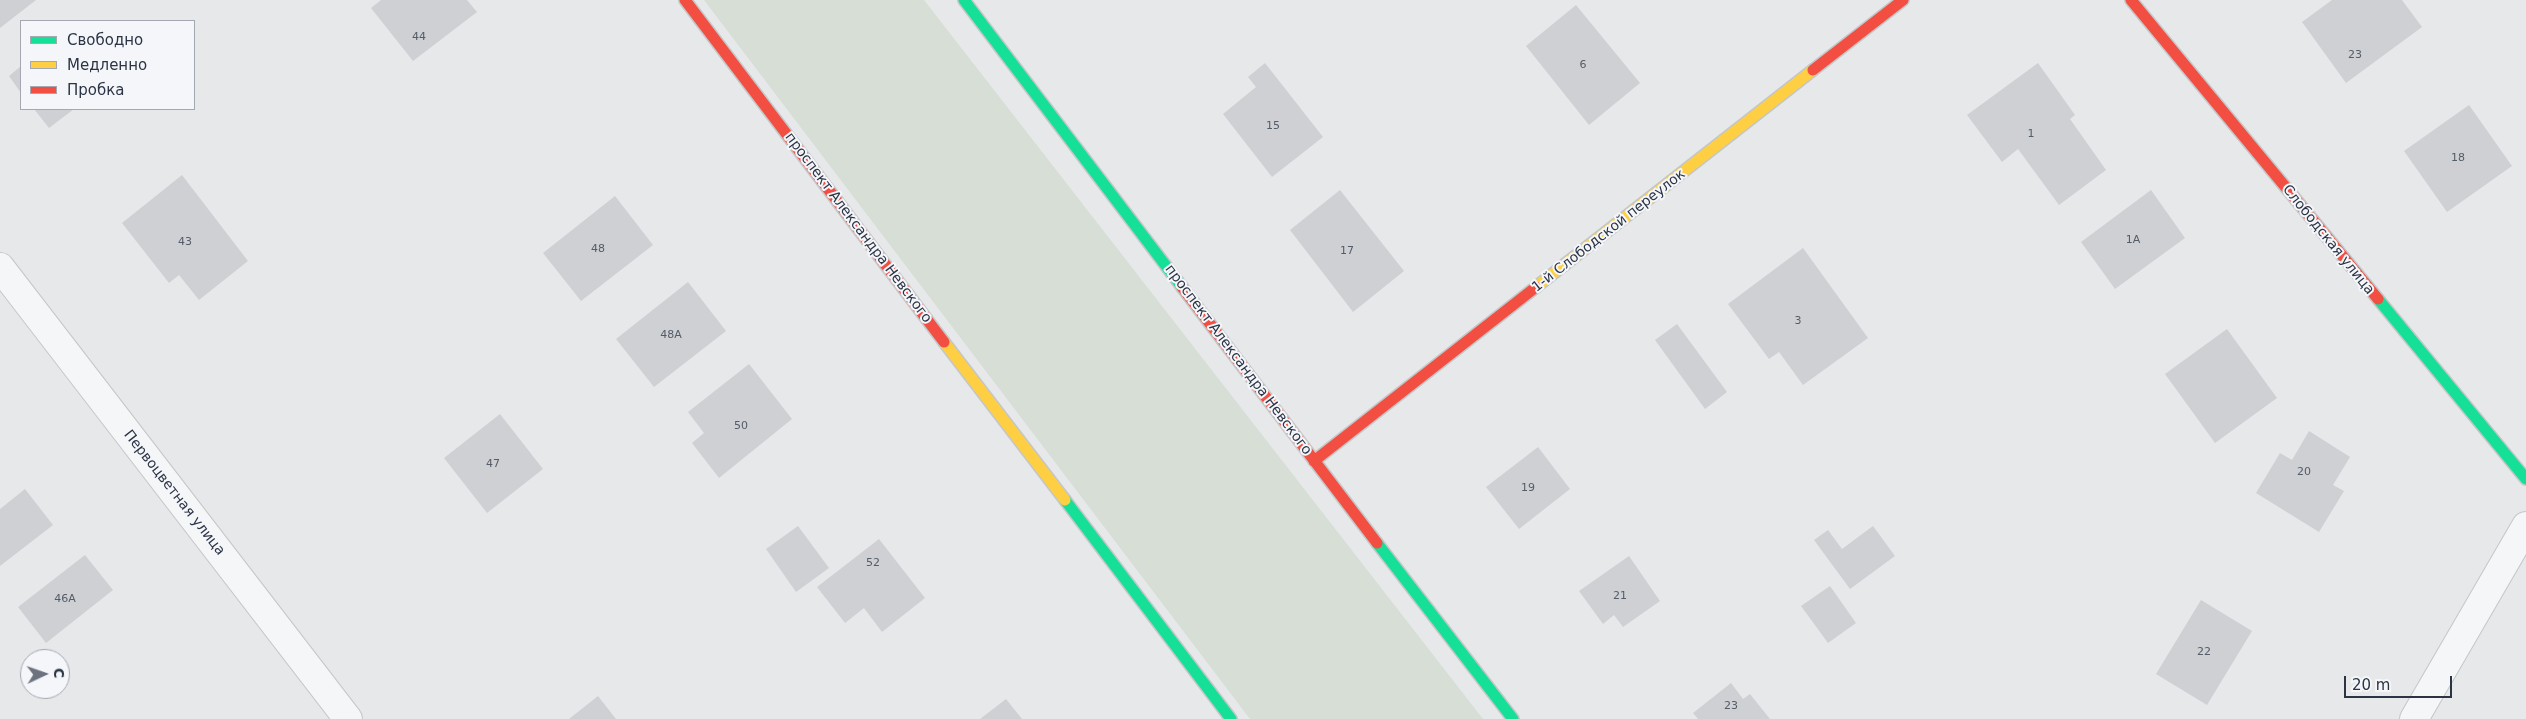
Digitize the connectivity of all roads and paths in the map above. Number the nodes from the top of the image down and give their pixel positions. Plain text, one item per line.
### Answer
1 (685, 0) edge
2 (964, 0) edge
3 (1904, 0) edge
4 (2131, 0) edge
5 (0, 267) edge
6 (1314, 462) junction
7 (2526, 479) edge
8 (2526, 526) edge
9 (348, 719) edge
10 (1231, 719) edge
11 (1513, 719) edge
12 (2414, 719) edge

1 - 10 street, проспект Александра Невского
2 - 6 street, проспект Александра Невского
3 - 6 street, 1-й Слободской переулок
4 - 7 street, Слободская улица
5 - 9 street, Первоцветная улица
6 - 11 street, проспект Александра Невского
8 - 12 street

